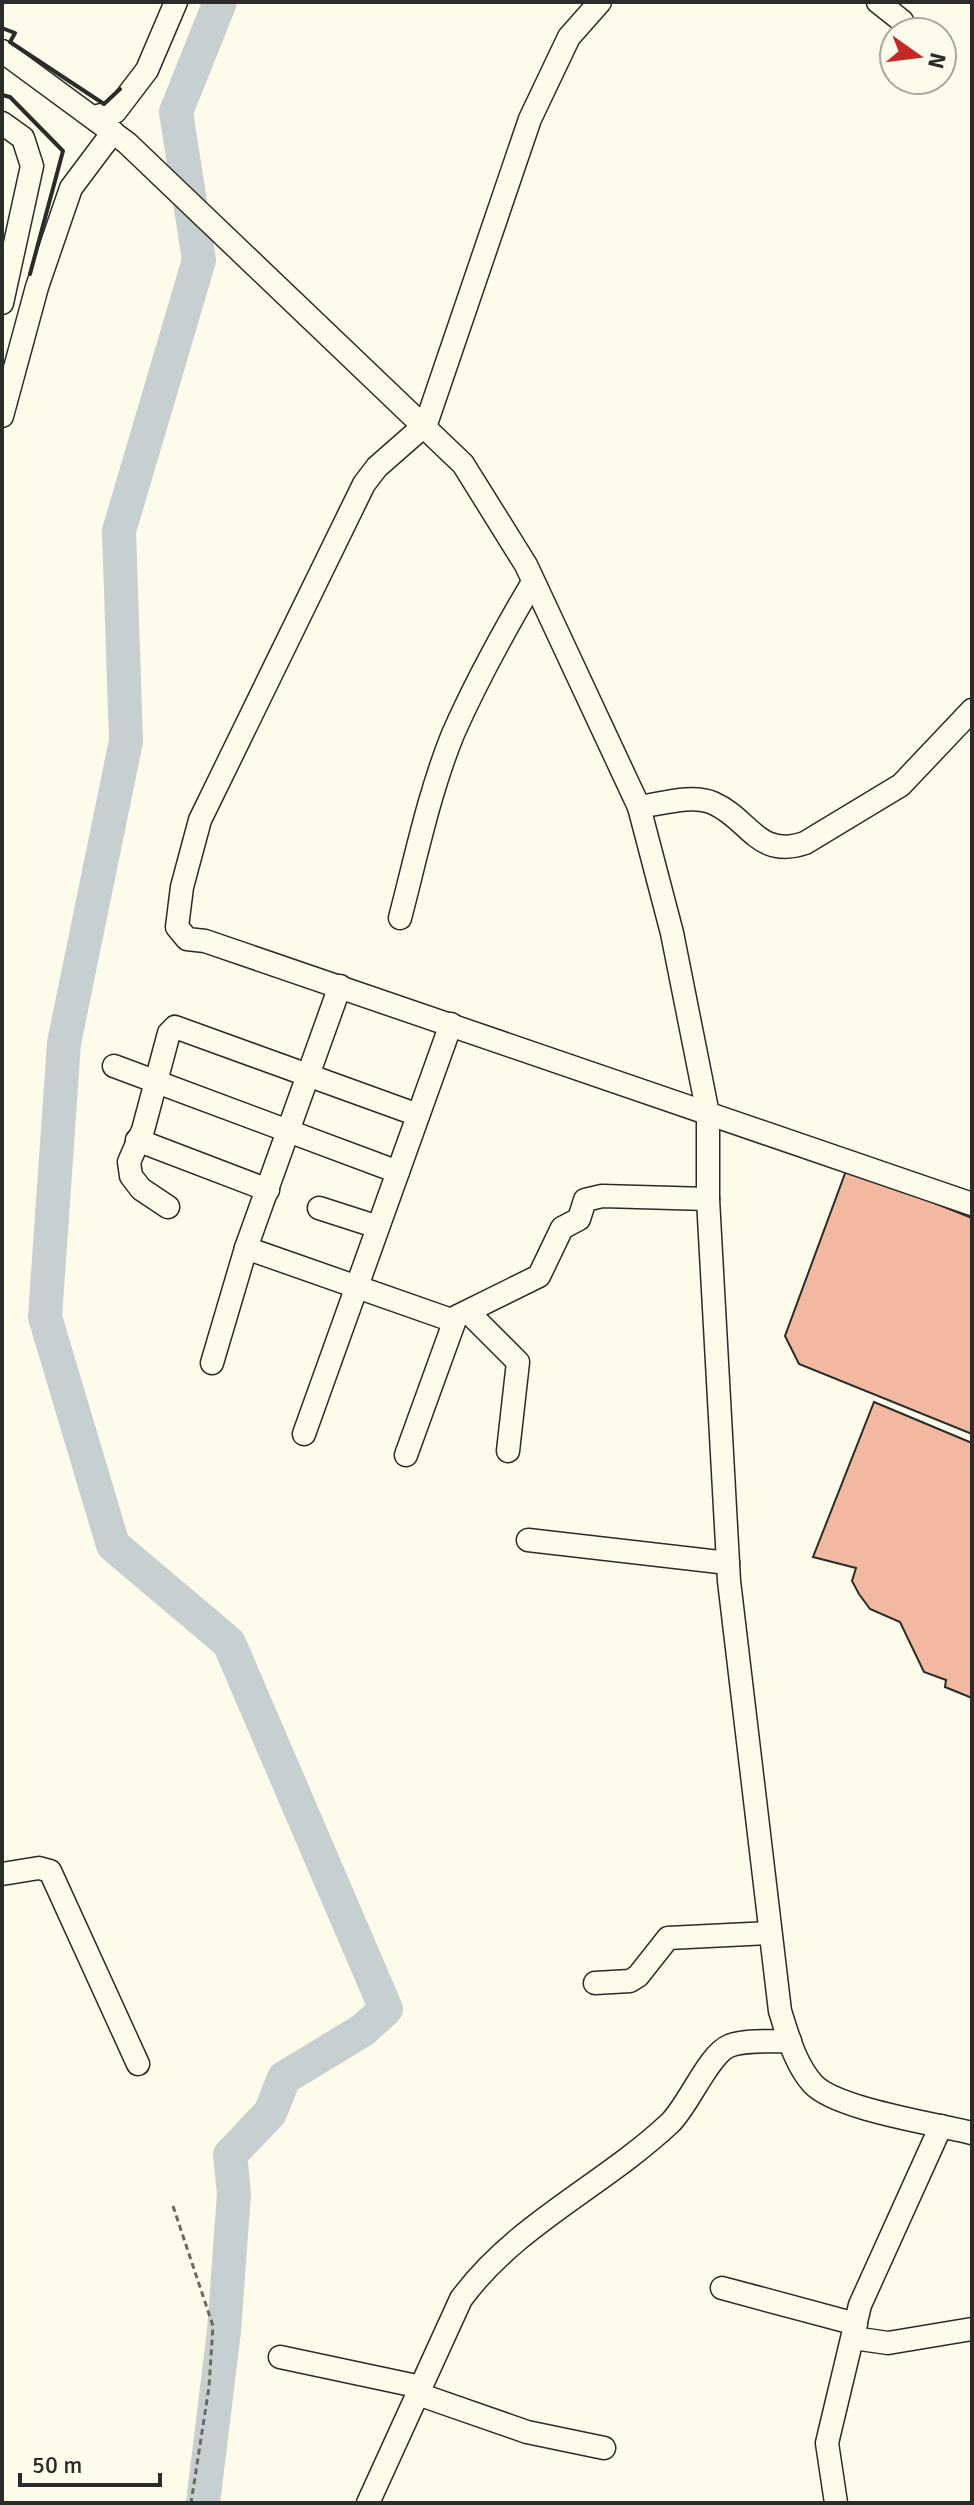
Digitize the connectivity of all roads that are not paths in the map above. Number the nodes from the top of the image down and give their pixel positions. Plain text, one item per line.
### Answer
1 (176, 2) edge
2 (600, 2) edge
3 (878, 2) edge
4 (896, 16) edge
5 (2, 51) edge
6 (93, 117) junction
7 (2, 123) edge
8 (120, 137) junction
9 (2, 303) edge
10 (2, 416) edge
11 (426, 424) junction
12 (533, 582) junction
13 (972, 710) edge
14 (639, 807) junction
15 (400, 918) dead end
16 (340, 986) junction
17 (451, 1024) junction
18 (114, 1066) dead end
19 (308, 1076) junction
20 (157, 1083) junction
21 (708, 1114) junction
22 (418, 1115) junction
23 (288, 1132) junction
24 (137, 1140) junction
25 (398, 1172) junction
26 (268, 1190) junction
27 (708, 1199) junction
28 (972, 1204) edge
29 (168, 1207) dead end
30 (319, 1208) dead end
31 (378, 1227) junction
32 (246, 1248) junction
33 (357, 1285) junction
34 (461, 1317) junction
35 (212, 1363) dead end
36 (304, 1434) dead end
37 (508, 1451) dead end
38 (406, 1455) dead end
39 (528, 1540) dead end
40 (728, 1563) junction
41 (2, 1874) edge
42 (769, 1933) junction
43 (595, 1983) dead end
44 (790, 2041) junction
45 (138, 2064) dead end
46 (941, 2126) junction
47 (972, 2133) edge
48 (722, 2288) dead end
49 (972, 2329) edge
50 (855, 2331) junction
51 (280, 2357) dead end
52 (419, 2391) junction
53 (604, 2448) dead end
54 (368, 2503) edge
55 (836, 2503) edge

1 - 6 street
2 - 11 street
3 - 4 street
5 - 6 street
6 - 8 street
7 - 9 street
8 - 10 street
8 - 11 street
11 - 12 street
11 - 16 street
12 - 14 street
12 - 15 street
13 - 14 street
14 - 21 street
16 - 17 street
16 - 19 street
17 - 21 street
17 - 22 street
18 - 20 street
19 - 20 street
19 - 22 street
19 - 23 street
20 - 23 street
20 - 24 street
21 - 27 street
21 - 28 street
22 - 25 street
23 - 25 street
23 - 26 street
24 - 26 street
24 - 29 street
25 - 31 street
26 - 32 street
27 - 34 street
27 - 40 street
30 - 31 street
31 - 33 street
32 - 33 street
32 - 35 street
33 - 34 street
33 - 36 street
34 - 37 street
34 - 38 street
39 - 40 street
40 - 42 street
41 - 45 street
42 - 43 street
42 - 44 street
44 - 46 street
44 - 52 street
46 - 47 street
46 - 50 street
48 - 50 street
49 - 50 street
50 - 55 street
51 - 52 street
52 - 53 street
52 - 54 street

